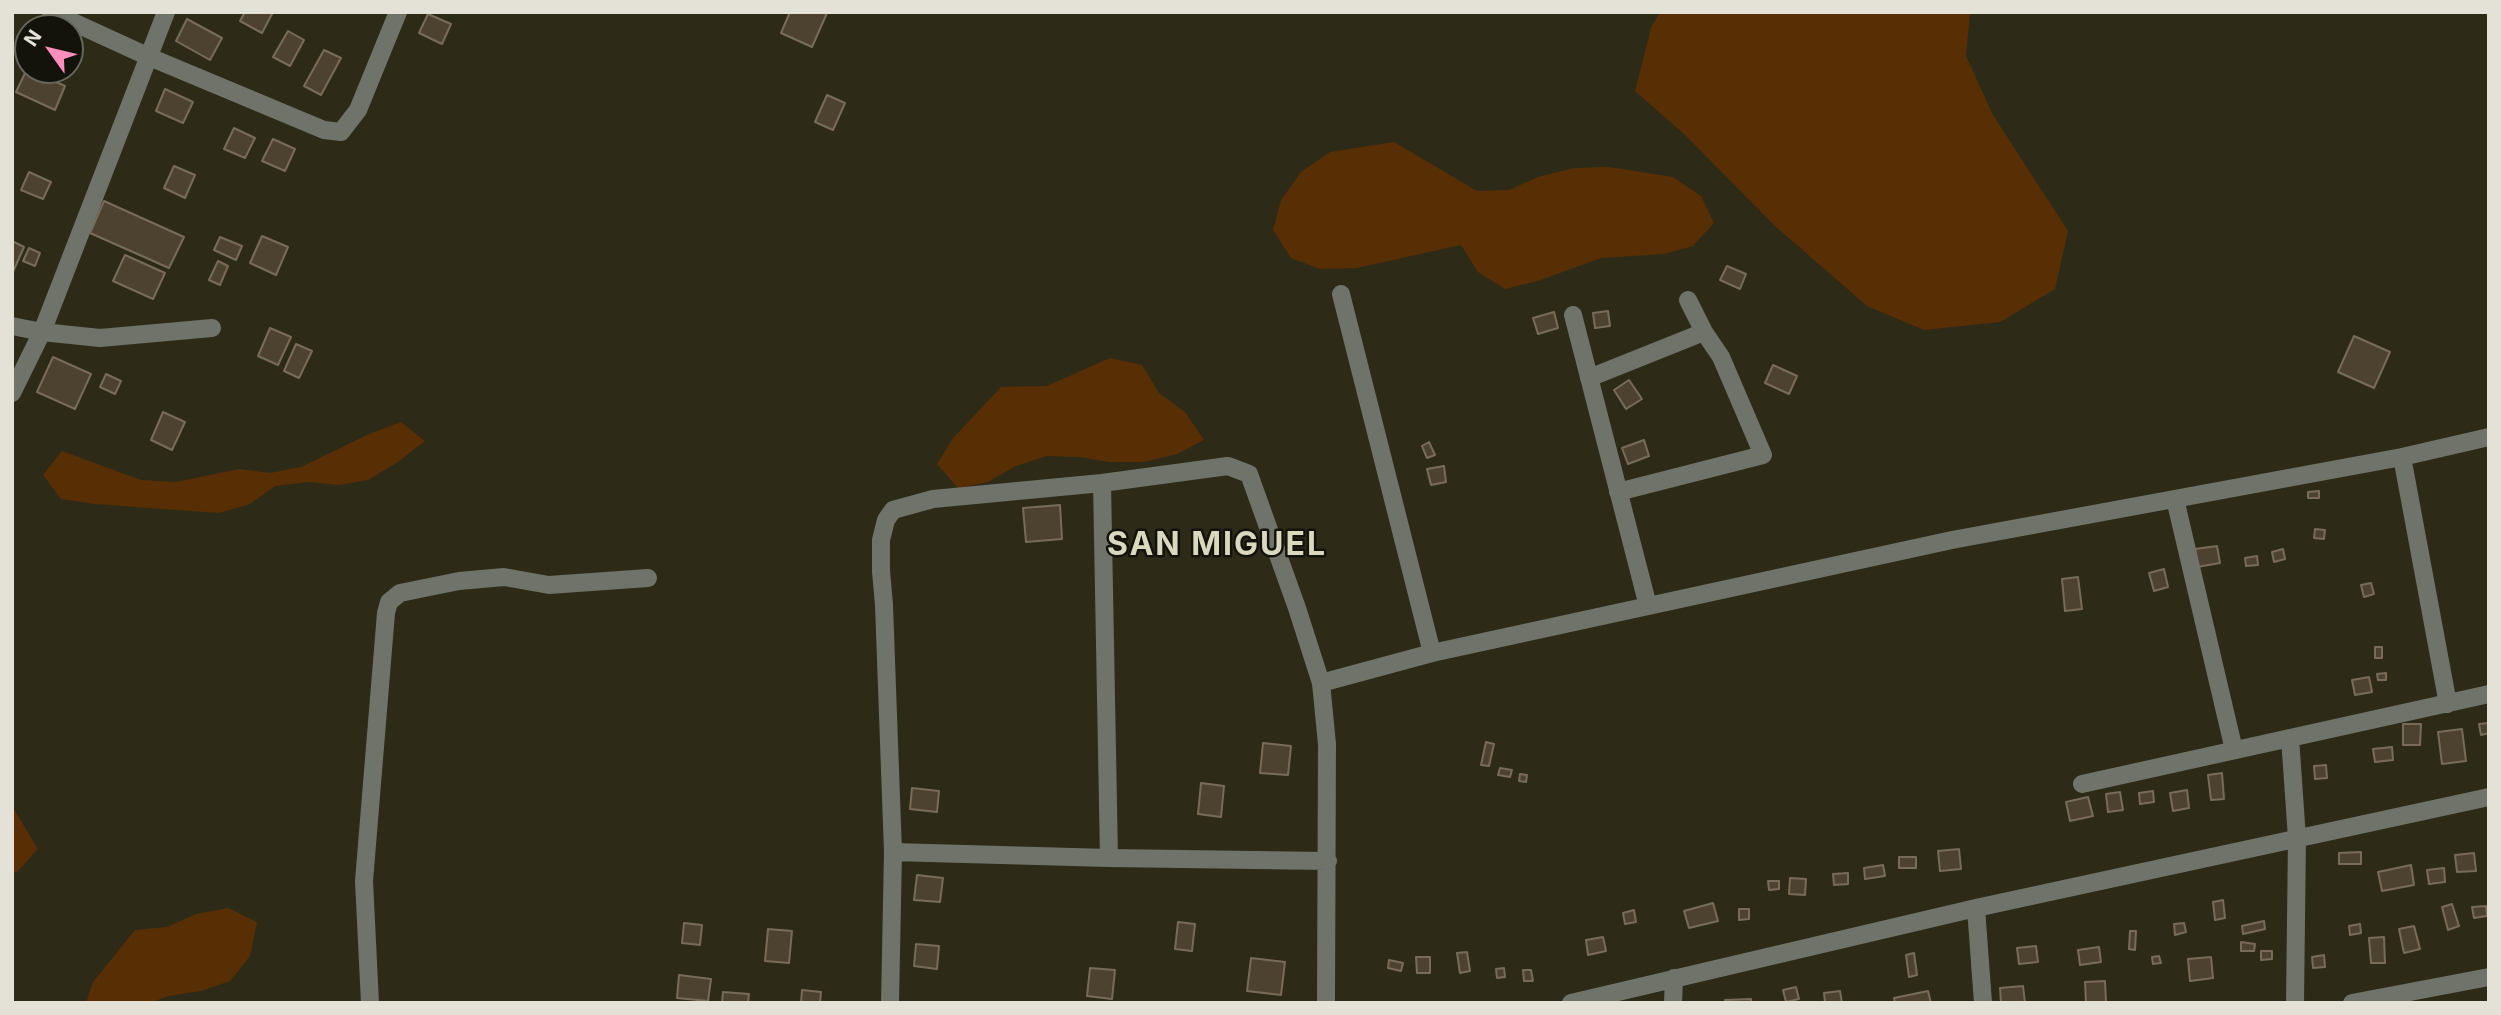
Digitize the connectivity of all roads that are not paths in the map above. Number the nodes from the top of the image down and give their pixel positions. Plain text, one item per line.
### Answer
1 (51, 12) edge
2 (166, 12) edge
3 (398, 12) edge
4 (148, 56) junction
5 (1341, 294) dead end
6 (1688, 300) dead end
7 (1573, 315) dead end
8 (12, 326) edge
9 (212, 328) dead end
10 (1704, 331) junction
11 (42, 332) junction
12 (1589, 378) junction
13 (12, 393) edge
14 (2489, 437) edge
15 (2402, 457) junction
16 (1102, 483) junction
17 (1618, 492) junction
18 (2175, 499) junction
19 (648, 578) dead end
20 (1648, 606) junction
21 (1432, 653) junction
22 (1321, 684) junction
23 (2489, 694) edge
24 (2448, 704) junction
25 (2290, 738) junction
26 (2234, 750) junction
27 (2082, 783) dead end
28 (2489, 797) edge
29 (2297, 838) junction
30 (893, 852) junction
31 (1109, 858) junction
32 (1328, 861) junction
33 (1976, 908) junction
34 (2489, 977) edge
35 (1674, 978) junction
36 (370, 1003) edge
37 (890, 1003) edge
38 (1326, 1003) edge
39 (1571, 1003) edge
40 (1673, 1003) edge
41 (1983, 1003) edge
42 (2295, 1003) edge
43 (2352, 1003) edge

1 - 4 street
2 - 4 street
3 - 4 street
4 - 11 street
5 - 21 street
6 - 10 street
7 - 12 street
8 - 11 street
9 - 11 street
10 - 12 street
10 - 17 street
11 - 13 street
12 - 17 street
14 - 15 street
15 - 18 street
15 - 24 street
16 - 22 street
16 - 30 street
16 - 31 street
17 - 20 street
18 - 20 street
18 - 26 street
19 - 36 street
20 - 21 street
21 - 22 street
22 - 32 street
23 - 24 street
24 - 25 street
25 - 26 street
25 - 29 street
26 - 27 street
28 - 29 street
29 - 33 street
29 - 42 street
30 - 31 street
30 - 37 street
31 - 32 street
32 - 38 street
33 - 35 street
33 - 41 street
34 - 43 street
35 - 39 street
35 - 40 street

